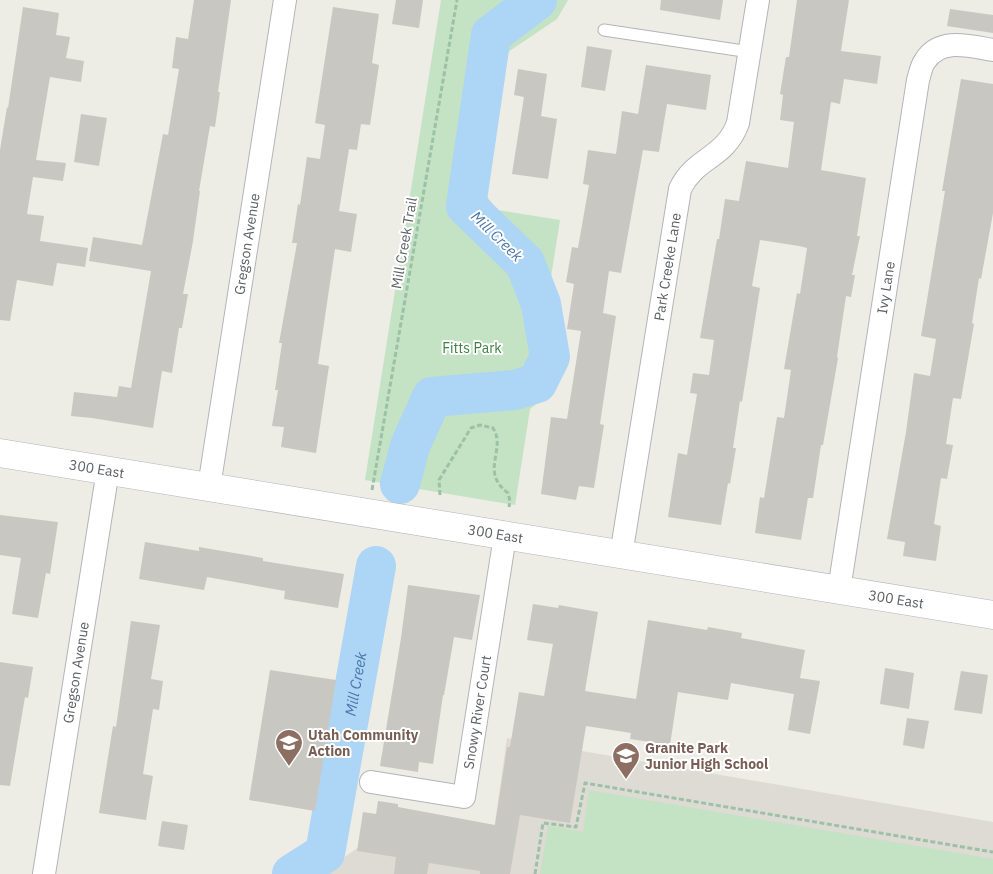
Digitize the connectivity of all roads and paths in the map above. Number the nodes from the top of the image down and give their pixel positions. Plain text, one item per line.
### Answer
1 (285, 0) edge
2 (457, 0) edge
3 (758, 0) edge
4 (604, 30) dead end
5 (993, 50) edge
6 (750, 52) junction
7 (0, 453) edge
8 (108, 470) junction
9 (209, 487) junction
10 (372, 490) dead end
11 (440, 495) dead end
12 (509, 507) dead end
13 (505, 536) junction
14 (622, 555) junction
15 (839, 590) junction
16 (993, 615) edge
17 (371, 782) dead end
18 (993, 852) edge
19 (44, 874) edge
20 (535, 874) edge

1 - 9 street, Gregson Avenue
2 - 10 path, Mill Creek Trail
3 - 6 street, Park Creeke Lane
4 - 6 lane
5 - 15 street, Ivy Lane
6 - 14 street, Park Creeke Lane
7 - 8 street, 300 East
8 - 9 street, 300 East
8 - 19 street, Gregson Avenue
9 - 13 street, 300 East
11 - 12 path
13 - 14 street, 300 East
13 - 17 street, Snowy River Court
14 - 15 street, 300 East
15 - 16 street, 300 East
18 - 20 path

